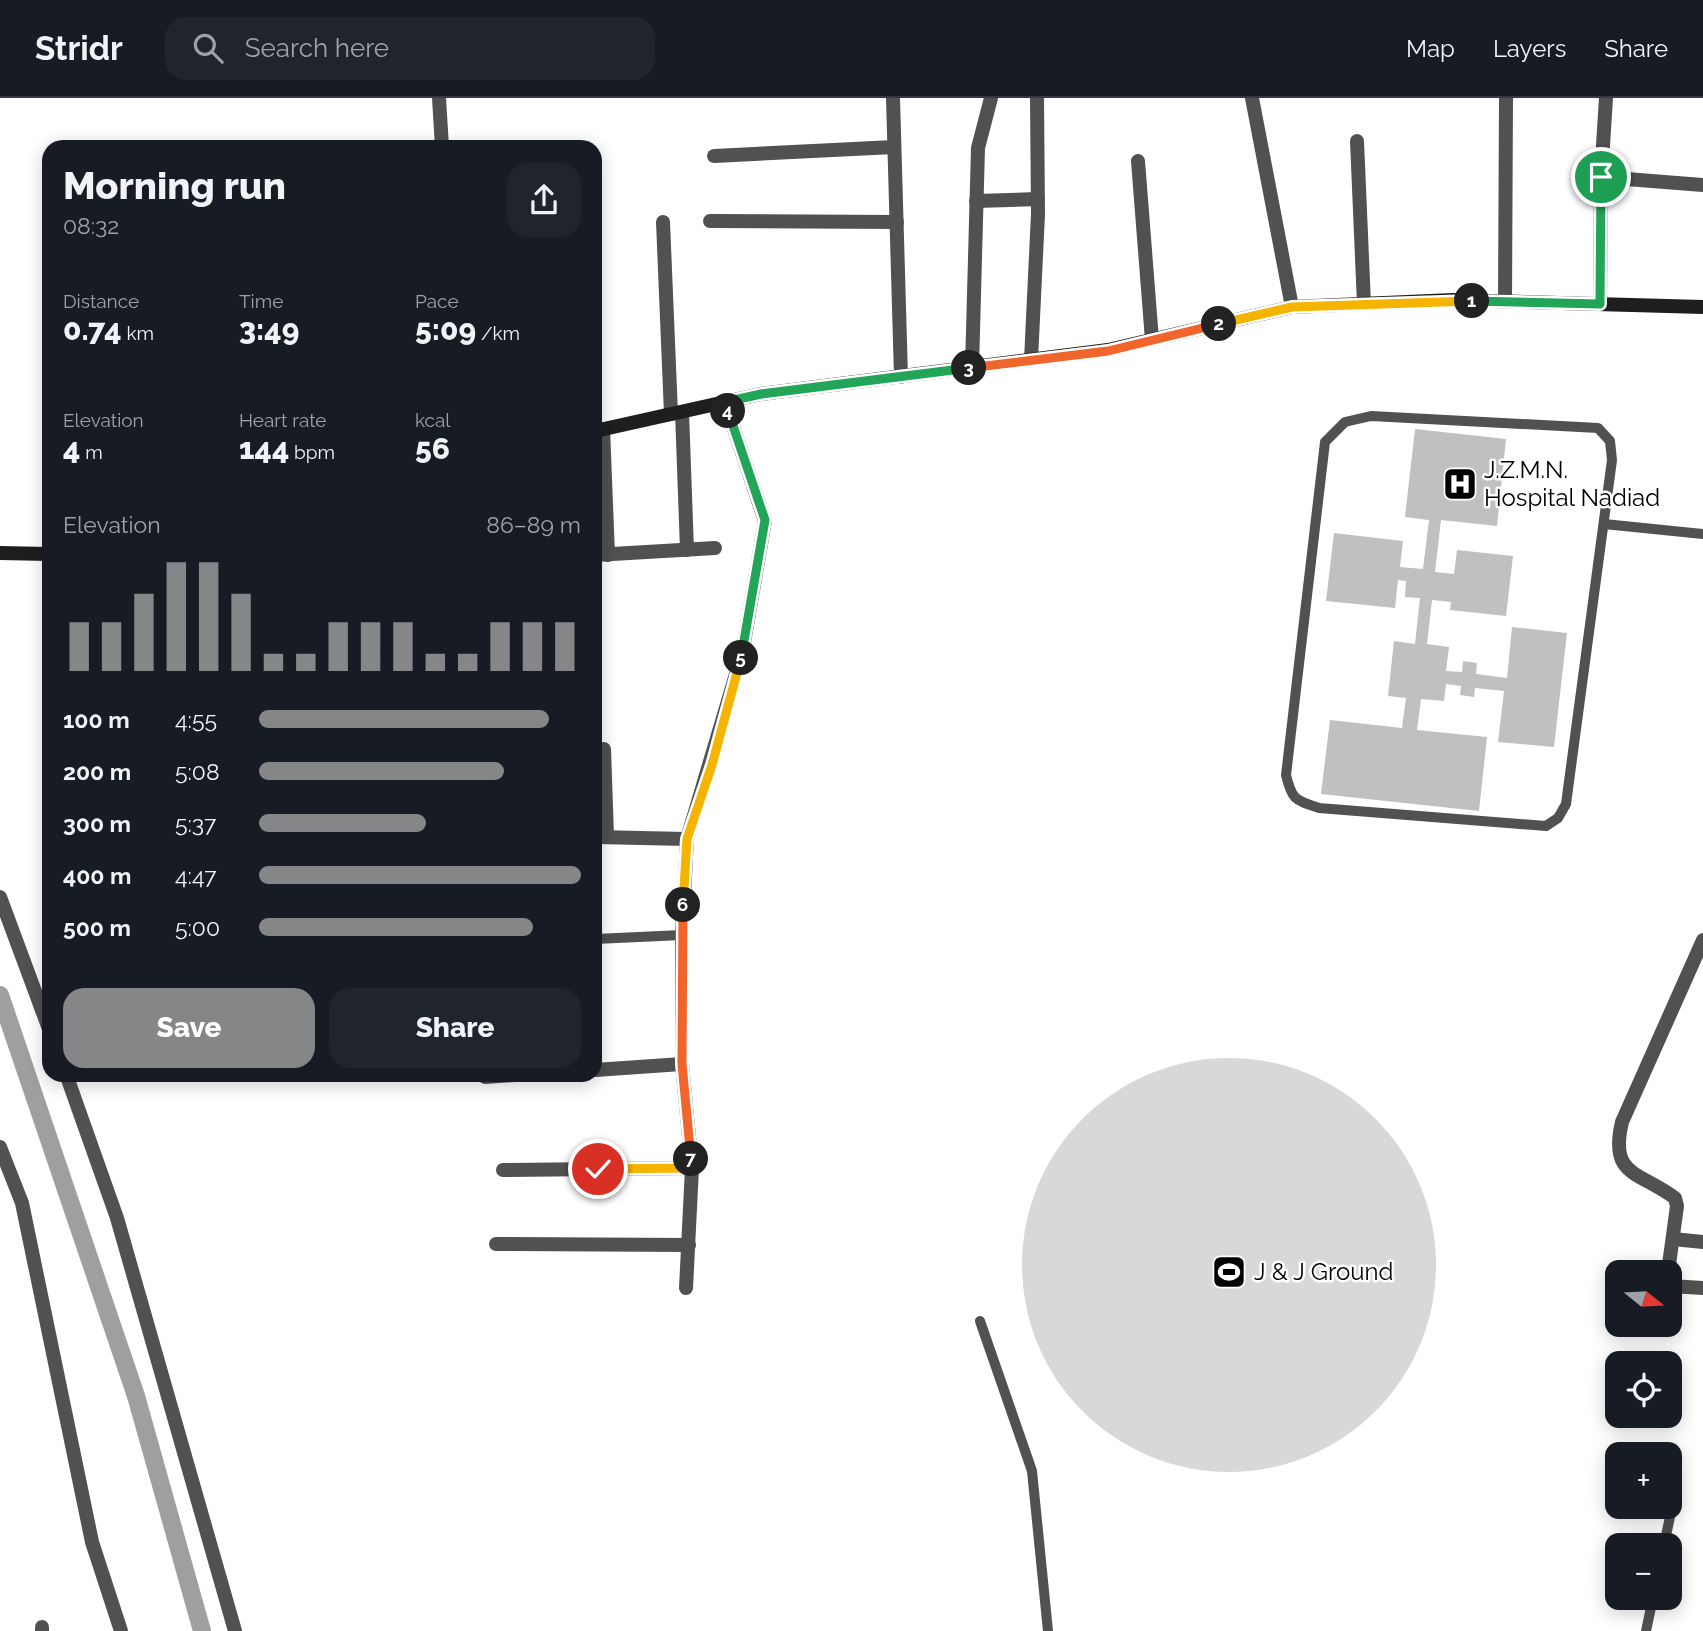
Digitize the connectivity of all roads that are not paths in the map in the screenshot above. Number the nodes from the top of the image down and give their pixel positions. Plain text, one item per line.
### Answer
1 (439, 98) edge
2 (893, 98) edge
3 (991, 98) edge
4 (1037, 98) edge
5 (1252, 98) edge
6 (1506, 98) edge
7 (1606, 98) edge
8 (442, 140) edge
9 (1357, 141) dead end
10 (894, 147) junction
11 (714, 156) dead end
12 (1139, 161) dead end
13 (1601, 177) junction
14 (1703, 185) edge
15 (1038, 199) junction
16 (976, 201) junction
17 (710, 221) dead end
18 (663, 222) dead end
19 (897, 222) junction
20 (1505, 301) junction
21 (1363, 304) junction
22 (1600, 304) junction
23 (1292, 307) junction
24 (1703, 307) edge
25 (1152, 340) junction
26 (1031, 360) junction
27 (972, 368) junction
28 (901, 377) junction
29 (725, 402) junction
30 (677, 413) junction
31 (602, 429) edge
32 (1604, 524) junction
33 (1703, 534) edge
34 (715, 548) dead end
35 (687, 550) junction
36 (0, 553) edge
37 (42, 554) edge
38 (602, 555) edge
39 (604, 749) dead end
40 (602, 807) edge
41 (602, 836) edge
42 (687, 839) junction
43 (0, 897) edge
44 (682, 935) junction
45 (602, 939) edge
46 (1703, 940) edge
47 (42, 1010) edge
48 (682, 1064) junction
49 (602, 1070) edge
50 (69, 1082) edge
51 (0, 1147) edge
52 (692, 1168) junction
53 (503, 1170) dead end
54 (1673, 1239) junction
55 (1703, 1242) edge
56 (496, 1244) dead end
57 (689, 1245) junction
58 (1670, 1260) edge
59 (1682, 1287) edge
60 (686, 1288) dead end
61 (1703, 1288) edge
62 (980, 1321) dead end
63 (1650, 1610) edge
64 (121, 1631) edge
65 (235, 1631) edge
66 (1048, 1631) edge
67 (1646, 1631) edge

1 - 8 street
2 - 10 street
3 - 16 street
4 - 15 street
5 - 23 street
6 - 20 street
7 - 13 street
9 - 21 street
10 - 11 street
10 - 19 street
12 - 25 street
13 - 14 street
13 - 22 street
15 - 16 street
15 - 26 street
16 - 27 street
17 - 19 street
18 - 30 street
19 - 28 street
20 - 21 street
20 - 22 street
21 - 23 street
22 - 24 street
23 - 25 street
25 - 26 street
26 - 27 street
27 - 28 street
28 - 29 street
29 - 30 street
29 - 42 street
30 - 31 street
30 - 35 street
32 - 32 lane
32 - 33 lane
34 - 35 street
35 - 38 street
36 - 37 street
39 - 40 street
41 - 42 street
42 - 44 street
43 - 47 street
44 - 45 lane
44 - 48 street
46 - 54 street
48 - 49 street
48 - 52 street
50 - 65 street
51 - 64 street
52 - 53 street
52 - 57 street
54 - 55 street
54 - 58 street
56 - 57 street
57 - 60 street
59 - 61 street
62 - 66 lane
63 - 67 lane

